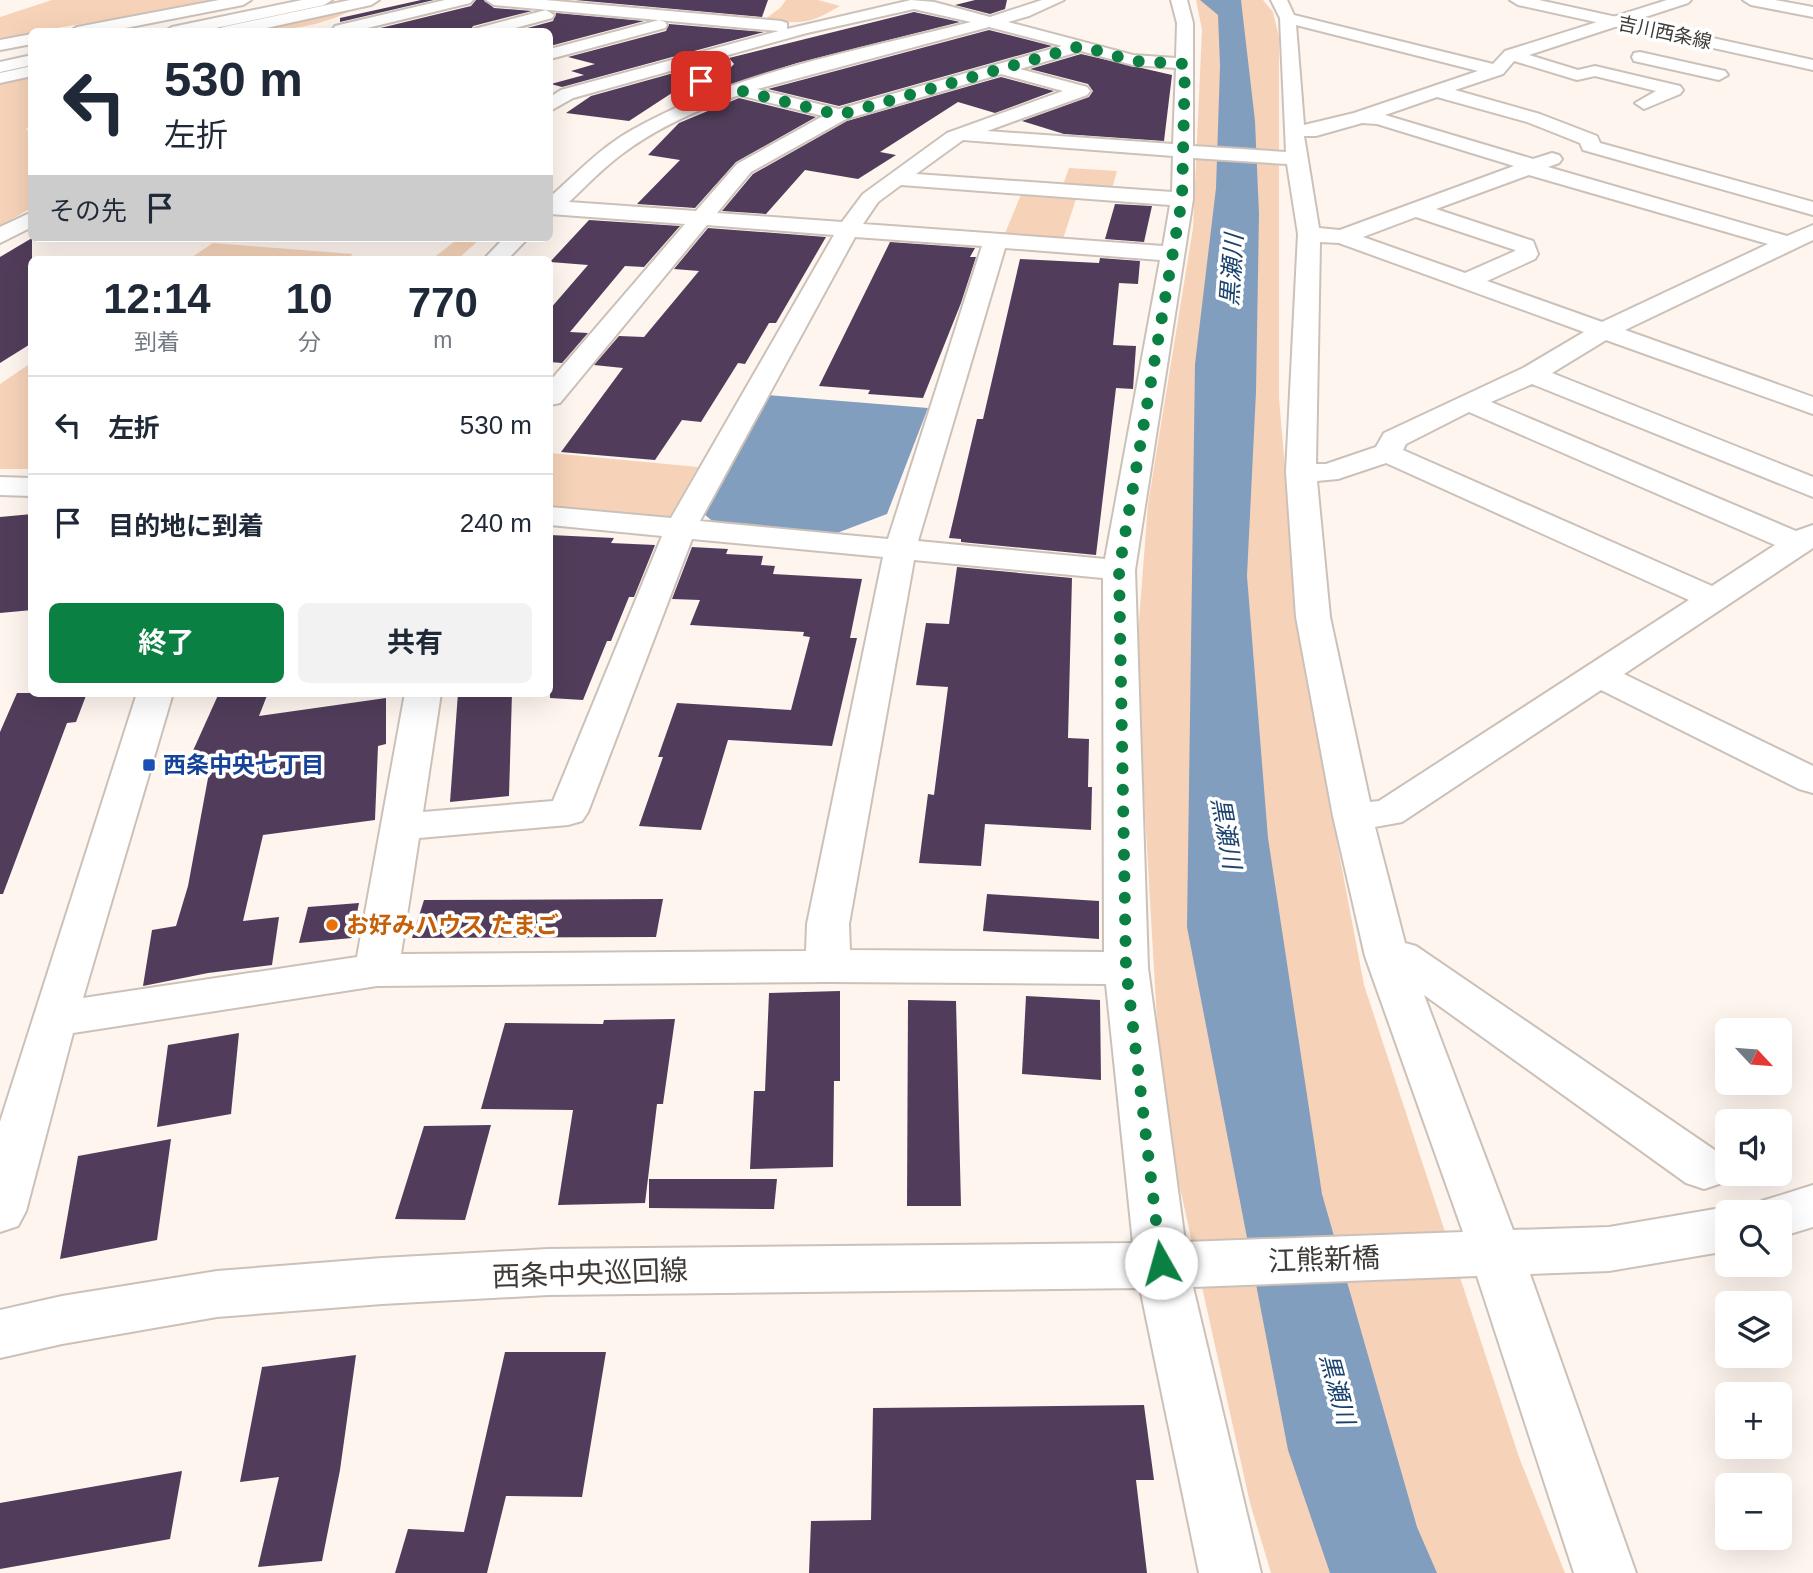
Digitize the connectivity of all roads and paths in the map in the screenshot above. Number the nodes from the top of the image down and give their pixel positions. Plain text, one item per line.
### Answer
1 (243, 0) edge
2 (324, 0) edge
3 (371, 0) edge
4 (466, 0) edge
5 (494, 0) edge
6 (686, 0) edge
7 (963, 0) edge
8 (1056, 0) edge
9 (1179, 0) edge
10 (1518, 0) edge
11 (1683, 0) edge
12 (1751, 0) edge
13 (934, 7) junction
14 (572, 8) junction
15 (1284, 9) edge
16 (1813, 12) edge
17 (1340, 13) dead end
18 (663, 15) junction
19 (690, 18) junction
20 (992, 22) junction
21 (1618, 22) junction
22 (1396, 27) dead end
23 (98, 28) edge
24 (191, 28) edge
25 (242, 28) edge
26 (346, 28) edge
27 (495, 28) edge
28 (804, 29) junction
29 (1363, 36) junction
30 (1442, 38) dead end
31 (1563, 39) junction
32 (28, 40) edge
33 (0, 45) edge
34 (1589, 45) dead end
35 (1081, 46) junction
36 (1403, 48) junction
37 (553, 53) edge
38 (1628, 54) dead end
39 (1511, 55) junction
40 (28, 60) edge
41 (1185, 64) junction
42 (0, 65) edge
43 (1813, 65) edge
44 (1001, 69) junction
45 (656, 70) junction
46 (1497, 70) junction
47 (28, 72) edge
48 (1718, 75) dead end
49 (0, 78) edge
50 (737, 90) junction
51 (1437, 91) junction
52 (558, 92) edge
53 (1644, 103) dead end
54 (839, 115) junction
55 (1361, 117) junction
56 (961, 134) junction
57 (1590, 146) junction
58 (1293, 149) junction
59 (1186, 153) junction
60 (1531, 167) junction
61 (559, 176) dead end
62 (582, 178) junction
63 (897, 179) junction
64 (1182, 199) junction
65 (553, 205) edge
66 (553, 208) edge
67 (1813, 208) edge
68 (1413, 209) junction
69 (702, 218) junction
70 (28, 220) edge
71 (848, 230) junction
72 (1813, 232) edge
73 (0, 236) edge
74 (1325, 236) junction
75 (996, 239) junction
76 (513, 242) edge
77 (1788, 243) junction
78 (1172, 254) junction
79 (498, 256) edge
80 (1469, 280) junction
81 (1605, 330) junction
82 (1532, 374) junction
83 (553, 393) edge
84 (1468, 402) junction
85 (1813, 406) edge
86 (1387, 453) junction
87 (1301, 472) junction
88 (0, 486) edge
89 (28, 486) edge
90 (1813, 488) edge
91 (553, 516) edge
92 (681, 528) junction
93 (1806, 538) edge
94 (901, 549) junction
95 (1119, 570) junction
96 (1714, 599) junction
97 (1599, 676) junction
98 (154, 697) edge
99 (422, 697) edge
100 (1813, 781) edge
101 (1353, 816) junction
102 (400, 827) junction
103 (1387, 956) junction
104 (828, 966) junction
105 (1126, 968) junction
106 (377, 970) junction
107 (55, 1019) junction
108 (17, 1088) edge
109 (1704, 1169) dead end
110 (1813, 1206) edge
111 (0, 1212) edge
112 (1792, 1212) edge
113 (1715, 1231) edge
114 (1480, 1253) junction
115 (1172, 1264) junction
116 (0, 1334) edge
117 (1230, 1573) edge
118 (1605, 1573) edge

1 - 23 main road
2 - 24 main road
3 - 25 main road
4 - 26 main road
5 - 14 main road
6 - 18 main road
7 - 13 main road
8 - 20 main road
9 - 41 main road
10 - 21 main road, 吉川西条線
11 - 21 main road
12 - 16 main road
13 - 20 main road
13 - 28 main road
14 - 18 main road
14 - 27 main road
15 - 17 main road
15 - 29 main road
15 - 58 main road
18 - 19 main road
19 - 28 main road
19 - 37 main road
20 - 35 main road
20 - 50 main road
21 - 31 main road
21 - 43 main road, 吉川西条線
22 - 29 main road
28 - 45 main road
29 - 36 main road
30 - 36 main road
31 - 34 main road
31 - 39 main road
32 - 33 main road
35 - 41 main road
35 - 44 main road
36 - 46 main road
38 - 48 main road
39 - 46 main road
39 - 53 main road
40 - 42 main road
41 - 59 main road
44 - 54 main road
44 - 56 main road
45 - 50 main road
45 - 52 main road
46 - 51 main road
47 - 49 main road
50 - 54 main road
50 - 62 main road
51 - 55 main road
51 - 57 main road
54 - 69 main road
55 - 58 main road
55 - 60 main road
56 - 59 main road
56 - 63 main road
57 - 60 main road
57 - 67 main road
58 - 59 main road
58 - 74 main road
59 - 64 main road
60 - 68 main road
60 - 77 main road
61 - 62 main road
62 - 65 main road
63 - 64 main road
63 - 71 main road
64 - 78 main road
66 - 69 main road
68 - 74 main road
68 - 80 main road
69 - 71 main road
69 - 83 main road
70 - 73 main road
71 - 75 main road
71 - 92 main road
72 - 77 main road
74 - 80 main road
74 - 87 main road
75 - 78 main road
75 - 94 main road
76 - 79 main road
77 - 81 main road
78 - 95 main road
80 - 81 main road
81 - 82 main road
81 - 85 main road
82 - 84 main road
82 - 90 main road
84 - 86 main road
84 - 93 main road
86 - 87 main road
86 - 96 main road
87 - 101 main road
88 - 89 main road
91 - 92 main road
92 - 94 main road
92 - 102 main road
93 - 96 main road
94 - 95 main road
94 - 104 main road
95 - 105 main road
96 - 97 main road
97 - 100 main road
97 - 101 main road
98 - 107 main road
99 - 102 main road
101 - 103 main road
102 - 106 main road
103 - 109 main road
103 - 114 main road
104 - 105 main road
104 - 106 main road
105 - 115 main road
106 - 107 main road
107 - 108 main road
108 - 111 main road
110 - 112 main road
113 - 114 main road, 江熊新橋
114 - 115 main road, 江熊新橋
114 - 118 main road
115 - 116 main road, 西条中央巡回線
115 - 117 main road

